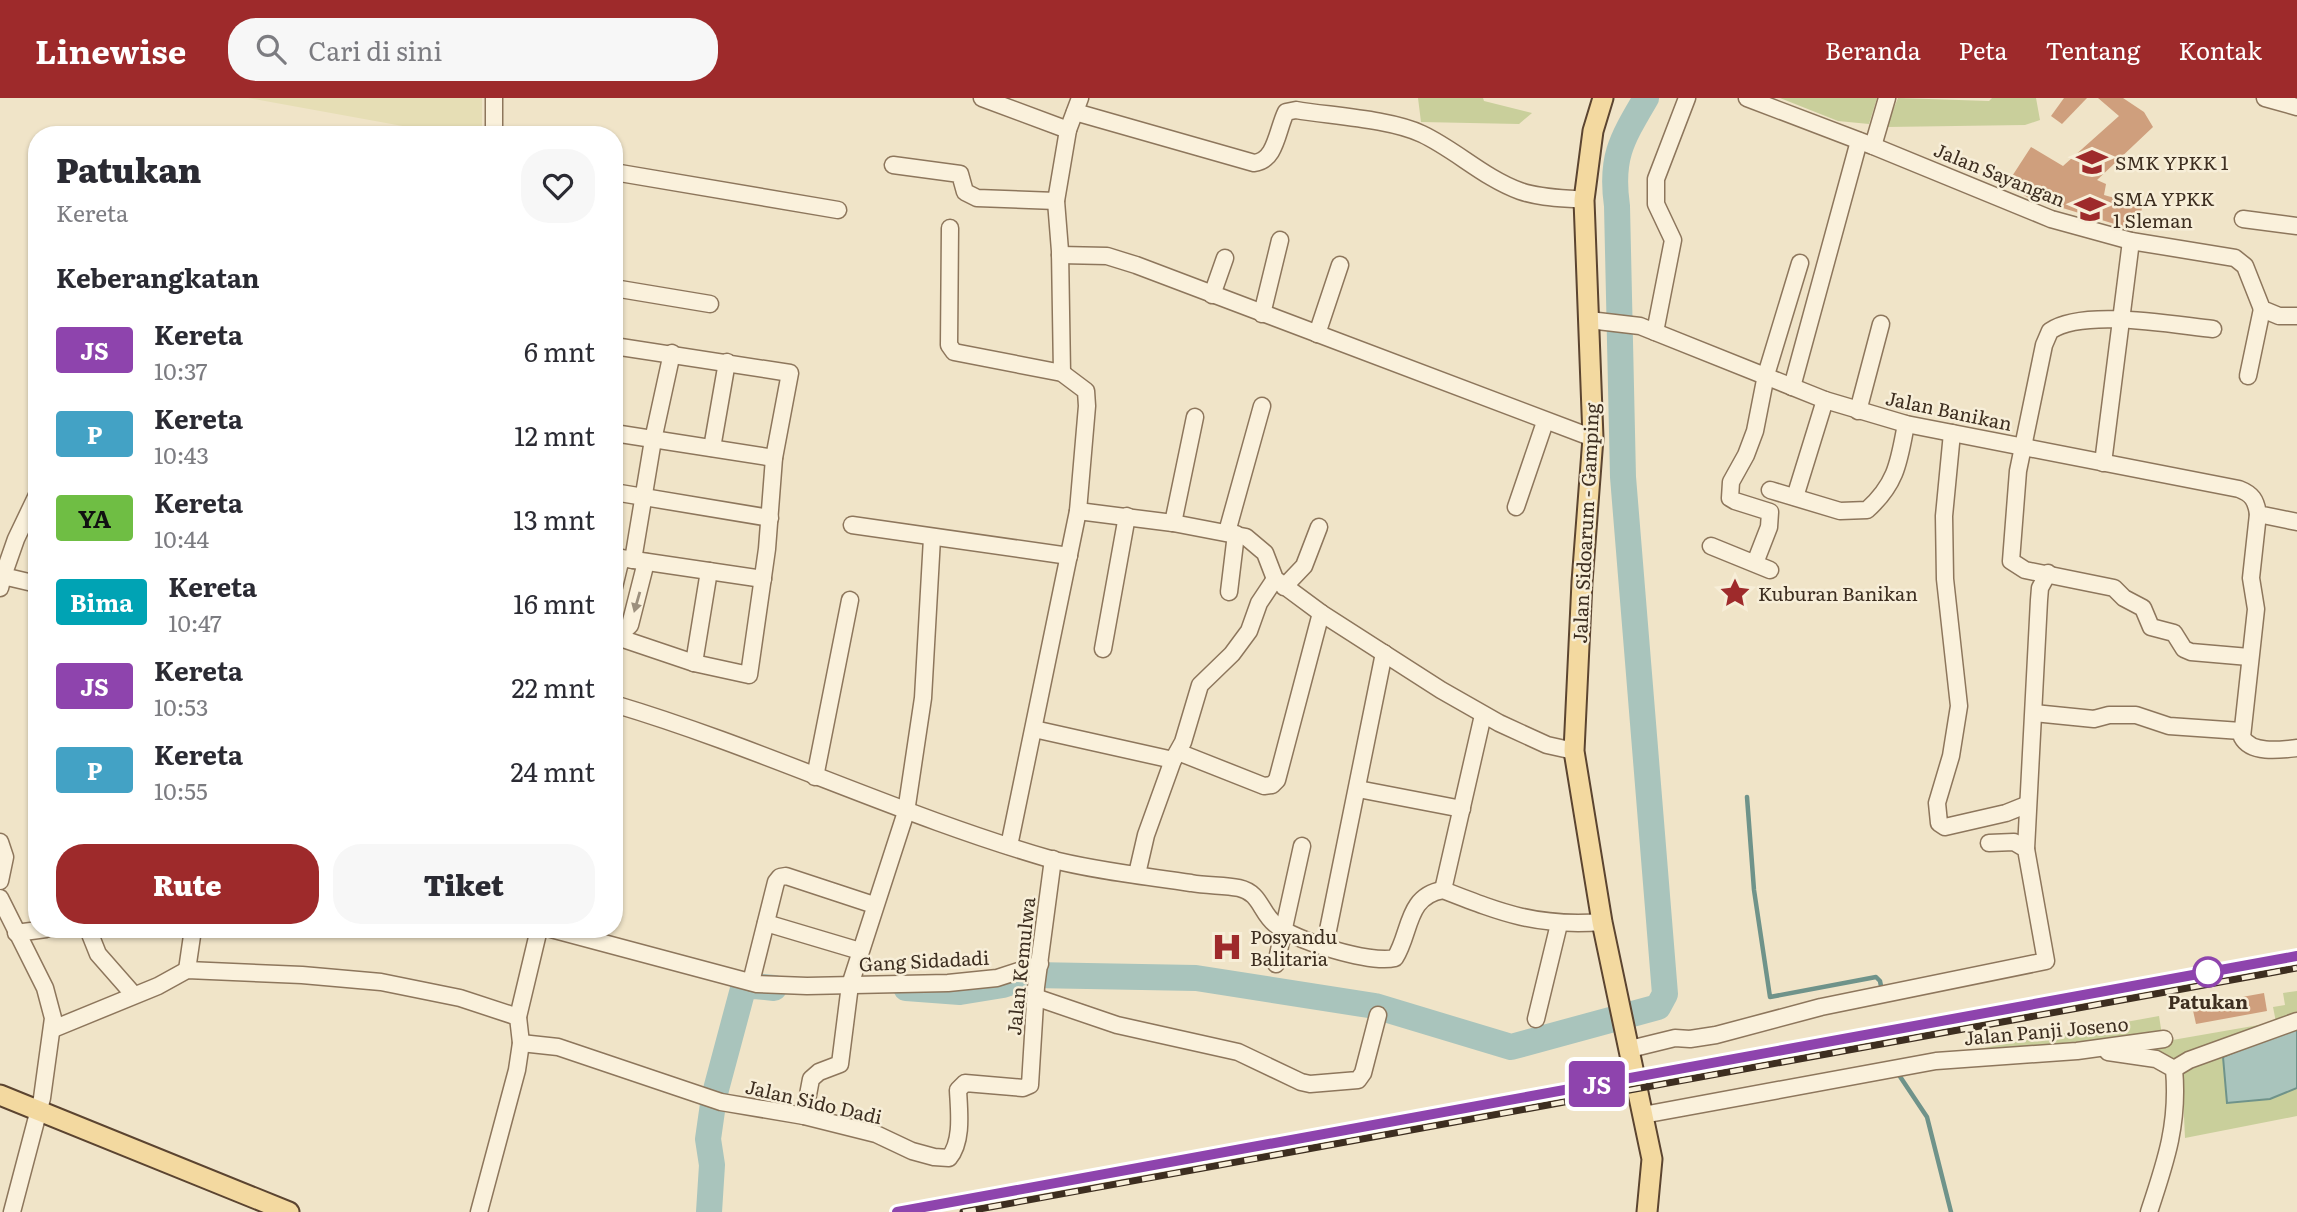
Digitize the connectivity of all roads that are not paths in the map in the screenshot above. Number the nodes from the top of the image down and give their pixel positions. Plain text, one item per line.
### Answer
1 (494, 98) edge
2 (982, 98) edge
3 (1603, 98) edge
4 (1687, 98) edge
5 (1747, 98) edge
6 (1887, 98) edge
7 (2265, 98) edge
8 (1077, 105) edge
9 (2297, 107) edge
10 (494, 126) edge
11 (1068, 130) junction
12 (1866, 143) junction
13 (893, 165) dead end
14 (623, 174) edge
15 (1584, 200) junction
16 (1056, 201) junction
17 (838, 210) dead end
18 (2243, 219) dead end
19 (2297, 226) edge
20 (950, 228) dead end
21 (1280, 240) dead end
22 (2132, 241) junction
23 (1060, 255) junction
24 (1225, 258) dead end
25 (1800, 263) dead end
26 (1340, 265) dead end
27 (623, 290) edge
28 (1212, 295) junction
29 (710, 304) dead end
30 (2262, 309) junction
31 (1262, 314) junction
32 (2297, 316) edge
33 (2120, 319) junction
34 (1589, 320) junction
35 (1881, 324) dead end
36 (2213, 329) dead end
37 (1655, 332) junction
38 (1317, 334) junction
39 (623, 347) edge
40 (672, 354) junction
41 (727, 362) junction
42 (1062, 373) junction
43 (1766, 375) junction
44 (2248, 376) dead end
45 (1792, 387) junction
46 (1825, 400) junction
47 (1262, 406) dead end
48 (1858, 411) junction
49 (1195, 417) dead end
50 (1545, 422) junction
51 (1906, 424) junction
52 (1952, 433) junction
53 (623, 435) edge
54 (1593, 438) junction
55 (653, 440) junction
56 (2023, 447) junction
57 (712, 448) junction
58 (774, 458) junction
59 (2103, 463) junction
60 (1770, 490) dead end
61 (623, 493) edge
62 (645, 497) junction
63 (1795, 497) junction
64 (1516, 507) dead end
65 (1078, 511) junction
66 (28, 514) edge
67 (2258, 514) junction
68 (1127, 516) junction
69 (769, 518) junction
70 (2297, 522) edge
71 (1173, 523) junction
72 (852, 525) dead end
73 (1319, 527) dead end
74 (1232, 533) junction
75 (932, 538) junction
76 (1711, 546) dead end
77 (1069, 556) junction
78 (628, 559) edge
79 (709, 571) junction
80 (2048, 573) junction
81 (763, 579) junction
82 (2, 582) edge
83 (28, 583) edge
84 (1279, 583) junction
85 (1229, 592) dead end
86 (849, 600) dead end
87 (1321, 612) junction
88 (623, 631) edge
89 (623, 641) edge
90 (1103, 649) dead end
91 (1384, 653) junction
92 (2249, 657) junction
93 (694, 663) junction
94 (623, 707) edge
95 (2034, 713) junction
96 (1483, 715) junction
97 (1034, 729) junction
98 (2241, 731) junction
99 (2297, 748) edge
100 (1574, 751) junction
101 (1175, 756) junction
102 (815, 777) junction
103 (1358, 789) junction
104 (2026, 805) junction
105 (1462, 809) junction
106 (906, 812) junction
107 (0, 842) edge
108 (1989, 843) dead end
109 (1009, 846) junction
110 (1302, 846) dead end
111 (2026, 849) junction
112 (1053, 859) junction
113 (1137, 874) junction
114 (0, 881) edge
115 (1443, 890) junction
116 (0, 898) edge
117 (874, 905) junction
118 (1602, 922) junction
119 (766, 923) junction
120 (1559, 924) junction
121 (1283, 930) junction
122 (28, 931) edge
123 (16, 933) junction
124 (92, 938) edge
125 (192, 938) edge
126 (537, 938) edge
127 (585, 938) edge
128 (1325, 946) junction
129 (860, 951) junction
130 (1040, 964) junction
131 (1276, 964) dead end
132 (187, 970) junction
133 (751, 982) junction
134 (850, 989) junction
135 (1036, 992) junction
136 (134, 995) junction
137 (1378, 1015) dead end
138 (518, 1017) junction
139 (1536, 1019) dead end
140 (2297, 1021) edge
141 (53, 1029) junction
142 (2164, 1039) dead end
143 (1628, 1042) junction
144 (521, 1043) junction
145 (2100, 1048) junction
146 (2174, 1069) junction
147 (1032, 1077) joint
148 (0, 1095) edge
149 (39, 1111) junction
150 (1643, 1115) junction
151 (804, 1116) junction
152 (12, 1212) edge
153 (289, 1212) edge
154 (479, 1212) edge
155 (1647, 1212) edge
156 (2149, 1212) edge

1 - 10 street
2 - 11 street
3 - 15 main road, Jalan Sidoarum - Gamping
4 - 37 street
5 - 12 street, Jalan Sayangan
6 - 12 street
7 - 9 street
8 - 11 street
8 - 15 street
11 - 16 street
12 - 22 street, Jalan Sayangan
12 - 45 street
13 - 16 street
14 - 17 street
15 - 34 main road, Jalan Sidoarum - Gamping
16 - 23 street
18 - 19 street
20 - 42 street
21 - 31 street
22 - 30 street, Jalan Sayangan
22 - 33 street
23 - 28 street
23 - 42 street
24 - 28 street
25 - 43 street
26 - 38 street
27 - 29 street
28 - 31 street
30 - 32 street
30 - 44 street
31 - 38 street
33 - 36 street
33 - 56 street
33 - 59 street
34 - 37 street, Jalan Banikan
34 - 54 main road, Jalan Sidoarum - Gamping
35 - 48 street
37 - 43 street, Jalan Banikan
38 - 50 street
39 - 40 street
40 - 41 street
40 - 55 street
41 - 57 street
41 - 58 street
42 - 65 street
43 - 45 street, Jalan Banikan
43 - 76 street
45 - 46 street, Jalan Banikan
46 - 48 street, Jalan Banikan
46 - 63 street
47 - 74 street
48 - 51 street, Jalan Banikan
49 - 71 street
50 - 54 street
50 - 64 street
51 - 52 street, Jalan Banikan
51 - 63 street
52 - 56 street, Jalan Banikan
52 - 104 street
53 - 55 street
54 - 100 main road, Jalan Sidoarum - Gamping
55 - 57 street
55 - 62 street
56 - 59 street, Jalan Banikan
56 - 80 street
57 - 58 street
58 - 69 street
59 - 67 street, Jalan Banikan
60 - 63 street
61 - 62 street
62 - 69 street
62 - 78 street
65 - 68 street
65 - 77 street
66 - 82 street
67 - 70 street
67 - 92 street
68 - 71 street
68 - 90 street
69 - 81 street
71 - 74 street
72 - 75 street
73 - 84 street
74 - 84 street
74 - 85 street
75 - 77 street
75 - 106 street
77 - 97 street
78 - 79 street
78 -> 88 street
79 - 81 street
79 - 93 street
80 - 92 street
80 - 95 street
81 - 93 street
82 - 83 street
84 - 87 street
84 - 101 street
86 - 102 street
87 - 91 street
87 - 101 street
89 - 93 street
91 - 96 street
91 - 103 street
92 - 98 street
94 - 102 street
95 - 98 street
95 - 104 street
96 - 100 street
96 - 105 street
97 - 101 street
97 - 109 street
98 - 99 street
100 - 118 main road, Jalan Sidoarum - Gamping
101 - 113 street
102 - 106 street
103 - 105 street
103 - 128 street
104 - 111 street
105 - 115 street
106 - 109 street
106 - 117 street
107 - 114 street
108 - 111 street
109 - 112 street
110 - 121 street
111 - 143 street
112 - 113 street
112 - 130 street, Jalan Kemulwa
113 - 121 street
115 - 120 street
115 - 128 street
116 - 123 street
117 - 119 street
117 - 129 street
118 - 120 street
118 - 143 main road, Jalan Sidoarum - Gamping
119 - 129 street
119 - 133 street
120 - 139 street
121 - 128 street
121 - 131 street
122 - 123 street
123 - 141 street
124 - 136 street
125 - 132 street
126 - 138 street
127 - 133 street, Gang Sidadadi
129 - 134 street
130 - 134 street, Gang Sidadadi
130 - 135 street, Jalan Kemulwa
132 - 136 street
132 - 138 street
133 - 134 street, Gang Sidadadi
134 - 151 street
135 - 137 street
135 - 147 street, Jalan Kemulwa
136 - 141 street
138 - 144 street
140 - 146 street
141 - 149 street
142 - 145 street, Jalan Panji Joseno
143 - 150 main road
144 - 151 street, Jalan Sido Dadi
144 - 154 street
145 - 146 street
145 - 150 street, Jalan Panji Joseno
146 - 156 street
147 - 151 street, Jalan Sido Dadi
148 - 149 main road
149 - 152 street
149 - 153 main road
150 - 155 main road

